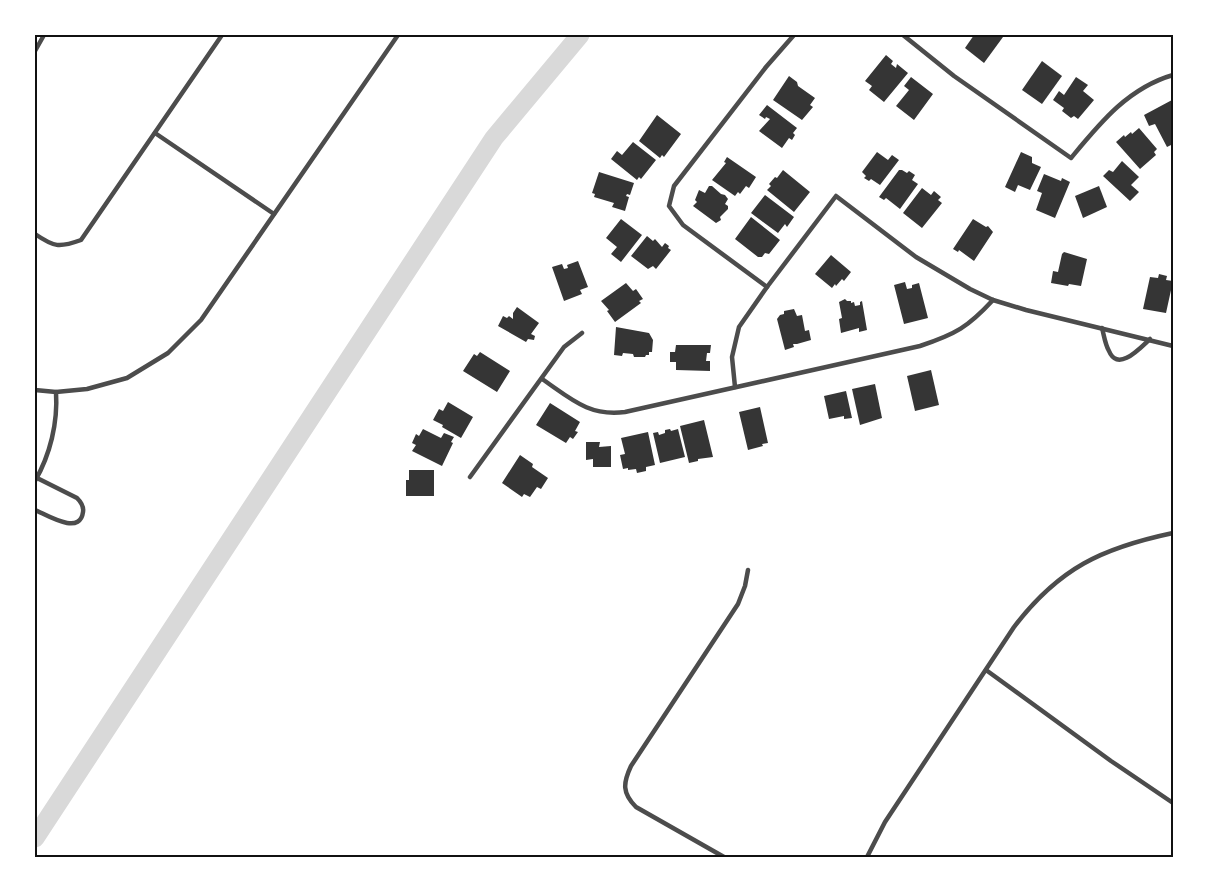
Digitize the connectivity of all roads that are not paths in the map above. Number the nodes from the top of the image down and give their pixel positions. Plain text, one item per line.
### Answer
1 (44, 35) edge
2 (222, 35) edge
3 (398, 35) edge
4 (794, 35) edge
5 (903, 35) edge
6 (35, 51) edge
7 (1173, 75) edge
8 (155, 133) junction
9 (274, 214) junction
10 (35, 234) edge
11 (766, 287) junction
12 (993, 300) junction
13 (1102, 328) junction
14 (582, 333) dead end
15 (1150, 339) junction
16 (1173, 346) edge
17 (542, 379) junction
18 (735, 387) junction
19 (35, 390) edge
20 (56, 392) junction
21 (470, 477) dead end
22 (36, 480) edge
23 (35, 510) edge
24 (1173, 533) edge
25 (748, 570) dead end
26 (986, 670) junction
27 (1173, 803) edge
28 (724, 857) edge
29 (867, 857) edge

1 - 6 street
2 - 8 street
3 - 9 street
4 - 11 street
5 - 7 street
8 - 9 street
8 - 10 street
9 - 20 street
11 - 12 street
11 - 18 street
12 - 13 street
12 - 18 street
13 - 15 street
13 - 15 street
14 - 17 street
15 - 16 street
17 - 18 street
17 - 21 street
19 - 20 street
20 - 22 street
22 - 23 street
24 - 26 street
25 - 28 street
26 - 27 street
26 - 29 street

